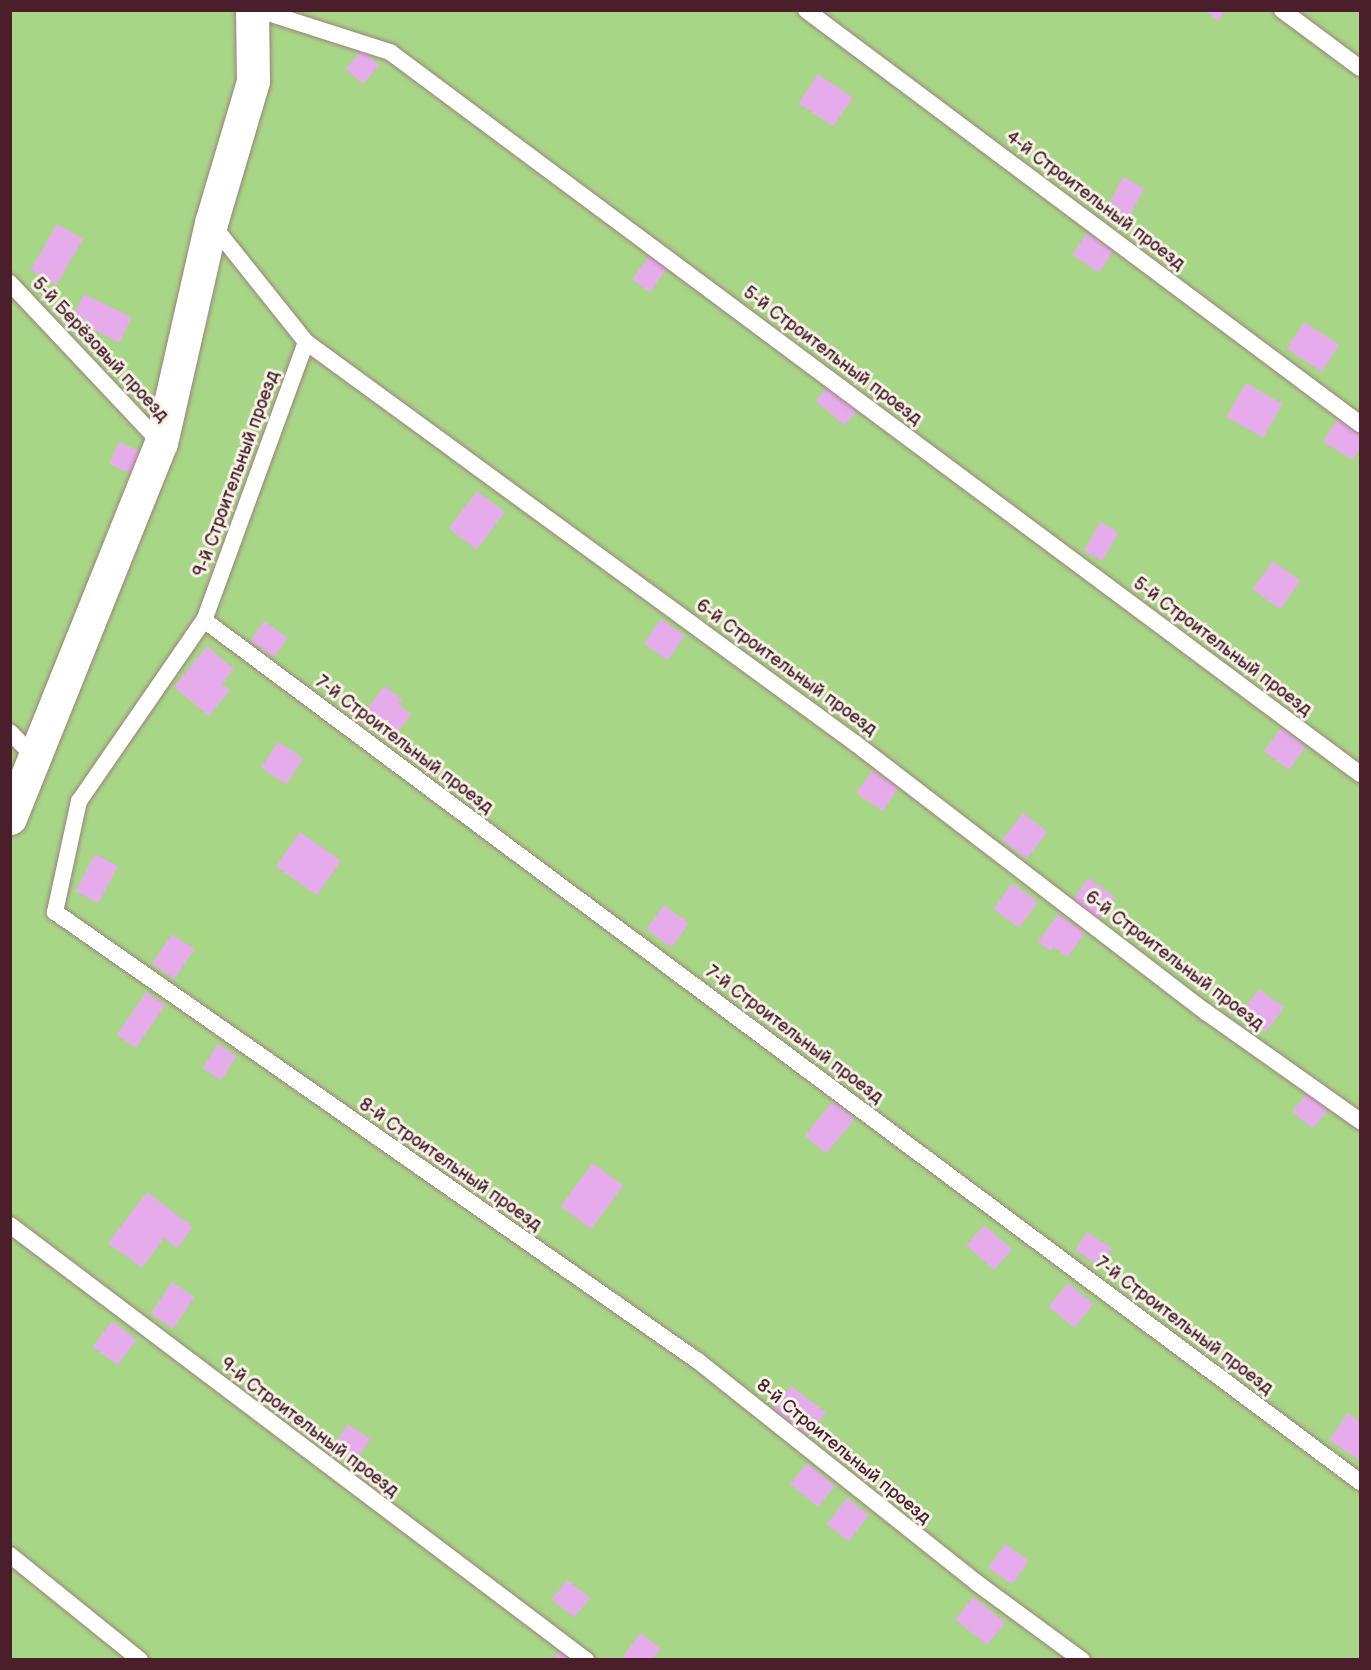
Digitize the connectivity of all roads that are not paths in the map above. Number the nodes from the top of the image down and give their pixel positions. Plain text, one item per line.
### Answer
1 (252, 10) edge
2 (259, 10) edge
3 (806, 10) edge
4 (1282, 10) edge
5 (1360, 68) edge
6 (211, 223) junction
7 (10, 283) edge
8 (306, 342) junction
9 (1360, 424) edge
10 (161, 443) junction
11 (204, 620) junction
12 (10, 732) edge
13 (35, 758) junction
14 (1360, 774) edge
15 (10, 818) edge
16 (1360, 1122) edge
17 (10, 1225) edge
18 (1360, 1482) edge
19 (10, 1554) edge
20 (140, 1659) edge
21 (586, 1659) edge
22 (1082, 1659) edge

1 - 6 street
2 - 14 lane, 5-й Строительный проезд
3 - 9 lane, 4-й Строительный проезд
4 - 5 lane
6 - 8 lane, 6-й Строительный проезд
6 - 10 street
7 - 10 lane, 5-й Берёзовый проезд
8 - 11 lane, 9-й Строительный проезд
8 - 16 lane, 6-й Строительный проезд
10 - 13 street
11 - 18 lane, 7-й Строительный проезд
11 - 22 lane, 8-й Строительный проезд
12 - 13 lane
13 - 15 street
17 - 21 lane, 9-й Строительный проезд
19 - 20 lane

